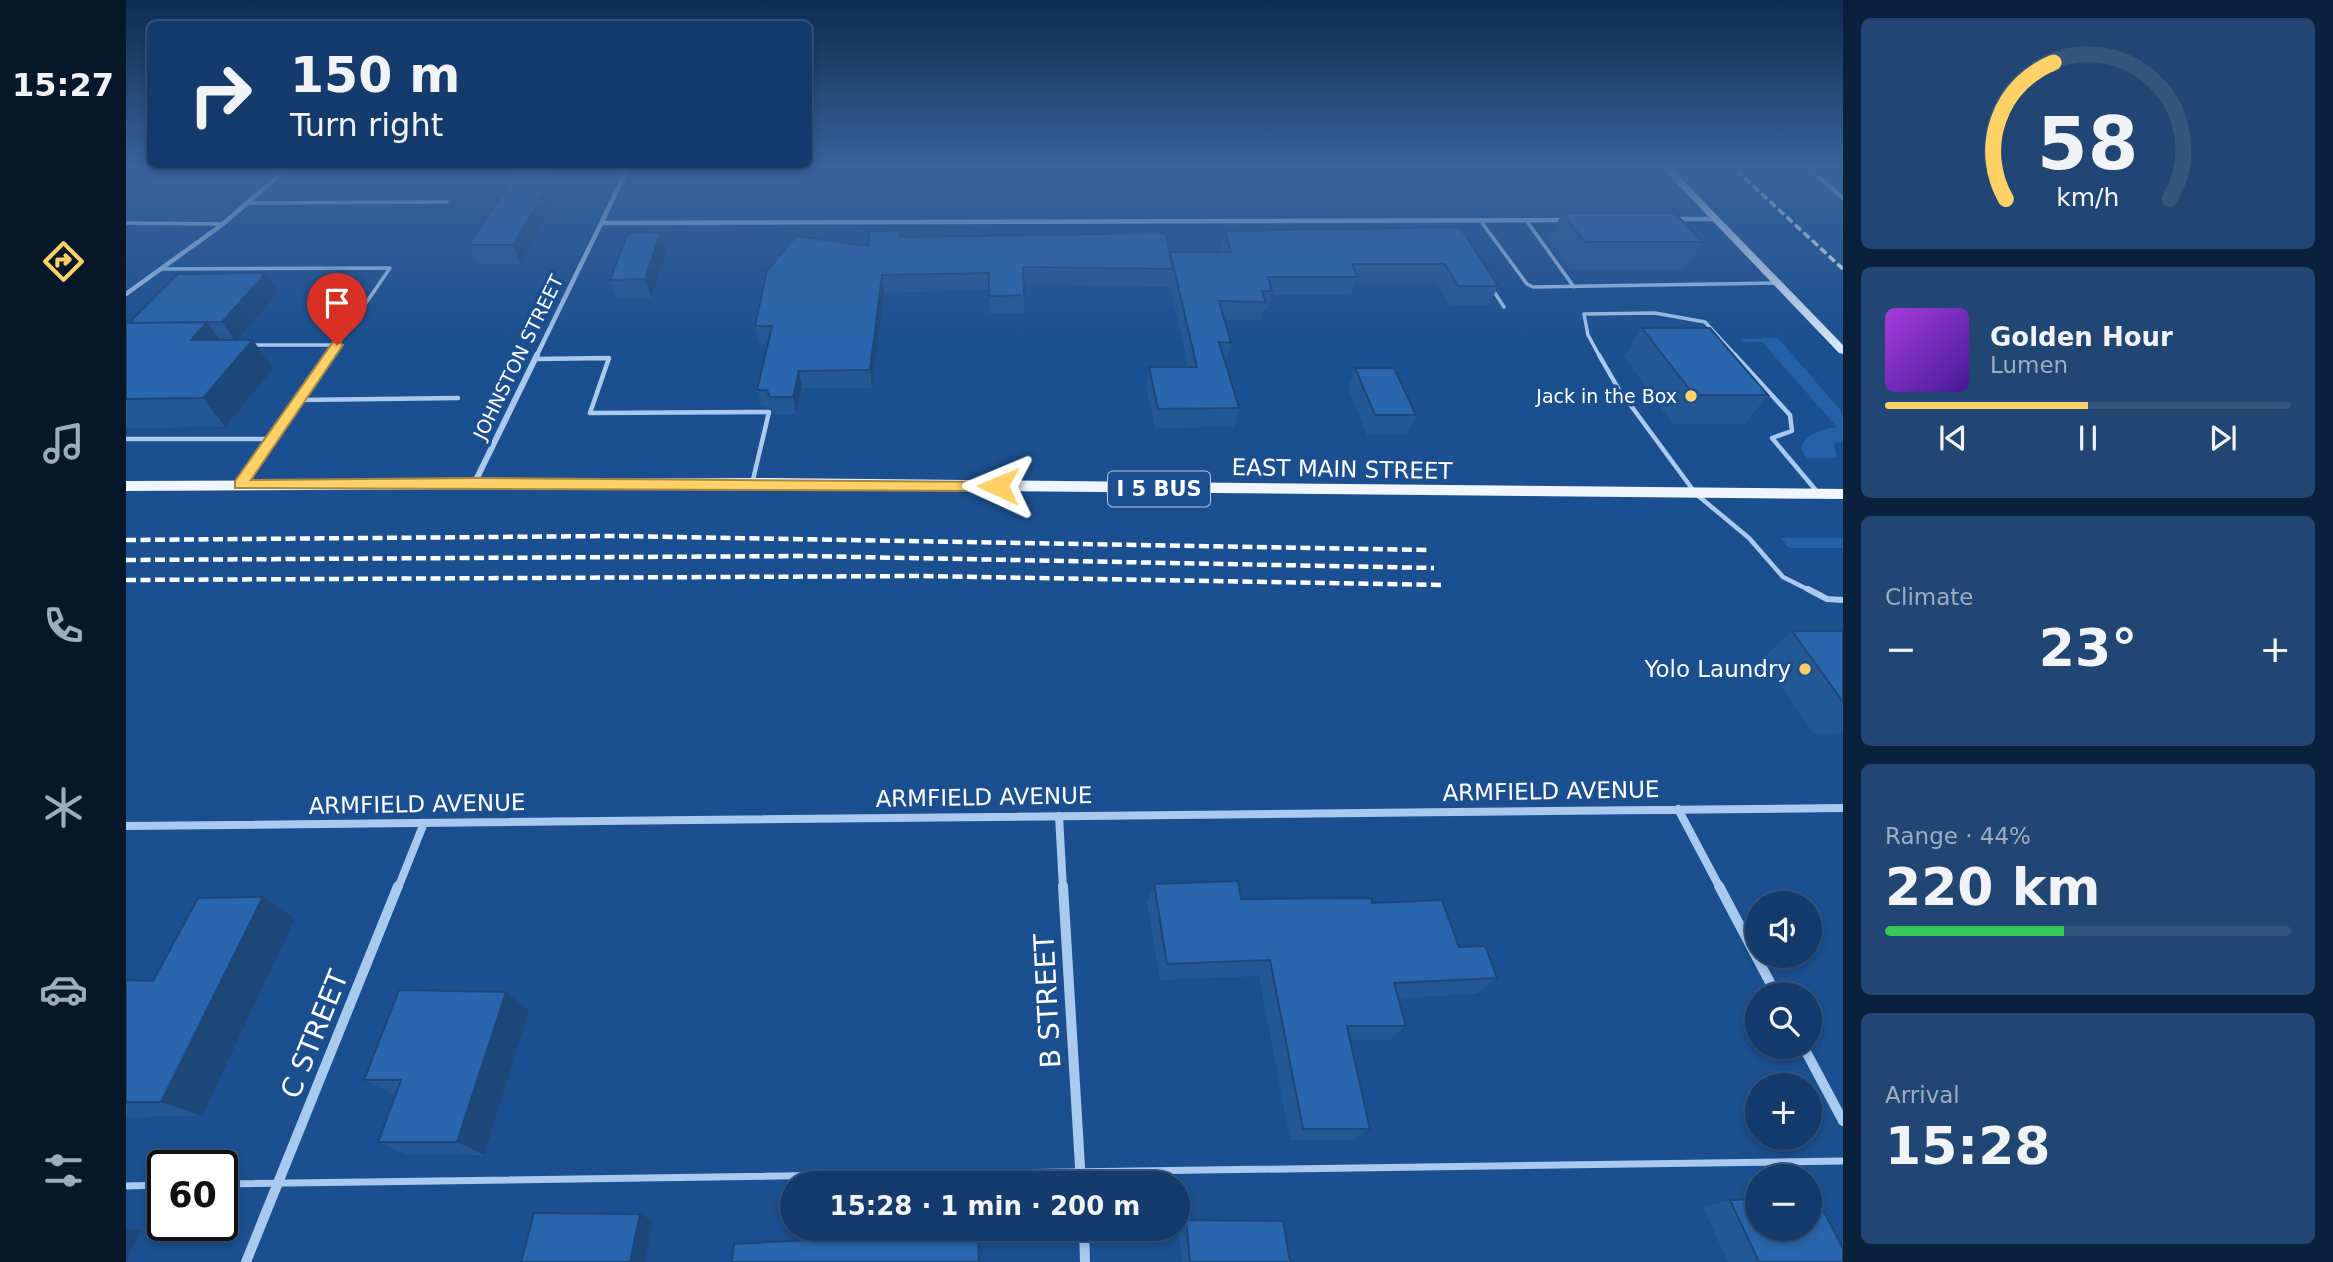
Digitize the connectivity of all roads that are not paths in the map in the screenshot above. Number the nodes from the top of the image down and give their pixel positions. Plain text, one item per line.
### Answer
1 (216, 229) edge
2 (598, 229) edge
3 (1487, 229) edge
4 (1532, 229) edge
5 (1724, 229) edge
6 (161, 270) junction
7 (1776, 283) junction
8 (1491, 287) edge
9 (1574, 287) junction
10 (126, 294) edge
11 (1504, 307) dead end
12 (244, 345) edge
13 (337, 345) junction
14 (1843, 351) edge
15 (535, 359) junction
16 (458, 398) dead end
17 (299, 400) junction
18 (126, 439) edge
19 (271, 439) junction
20 (475, 482) junction
21 (752, 484) junction
22 (240, 485) junction
23 (126, 486) edge
24 (1696, 494) junction
25 (1819, 494) junction
26 (1843, 494) edge
27 (1843, 600) edge
28 (1843, 808) edge
29 (1678, 809) junction
30 (1059, 816) junction
31 (424, 823) junction
32 (126, 827) edge
33 (1770, 982) edge
34 (1810, 1059) edge
35 (1843, 1122) edge
36 (1843, 1161) edge
37 (1081, 1171) edge
38 (1190, 1176) edge
39 (780, 1180) edge
40 (277, 1183) junction
41 (238, 1184) edge
42 (147, 1185) edge
43 (126, 1186) edge
44 (1085, 1241) edge
45 (246, 1262) edge
46 (1086, 1262) edge

1 - 6 street
2 - 15 street, JOHNSTON STREET
3 - 9 lane
4 - 9 lane
5 - 7 main road
6 - 10 street
6 - 13 lane
7 - 9 lane
7 - 14 main road
8 - 11 lane
12 - 13 lane
13 - 17 lane
15 - 20 street, JOHNSTON STREET
15 - 21 lane
16 - 17 lane
17 - 19 lane
18 - 19 lane
19 - 22 lane
20 - 21 main road, EAST MAIN STREET / I 5 BUS
20 - 22 main road, EAST MAIN STREET / I 5 BUS
21 - 24 main road, EAST MAIN STREET / I 5 BUS
22 - 23 main road, EAST MAIN STREET / I 5 BUS
24 - 25 main road, EAST MAIN STREET / I 5 BUS
24 - 25 lane
24 - 27 lane
25 - 26 main road, EAST MAIN STREET / I 5 BUS
28 - 29 street, ARMFIELD AVENUE
29 - 30 street, ARMFIELD AVENUE
29 - 33 street
30 - 31 street, ARMFIELD AVENUE
30 - 37 street, B STREET
31 - 32 street, ARMFIELD AVENUE
31 - 40 street, C STREET
34 - 35 street
36 - 38 lane
39 - 40 lane
40 - 41 lane
40 - 45 street, C STREET
42 - 43 lane
44 - 46 street

